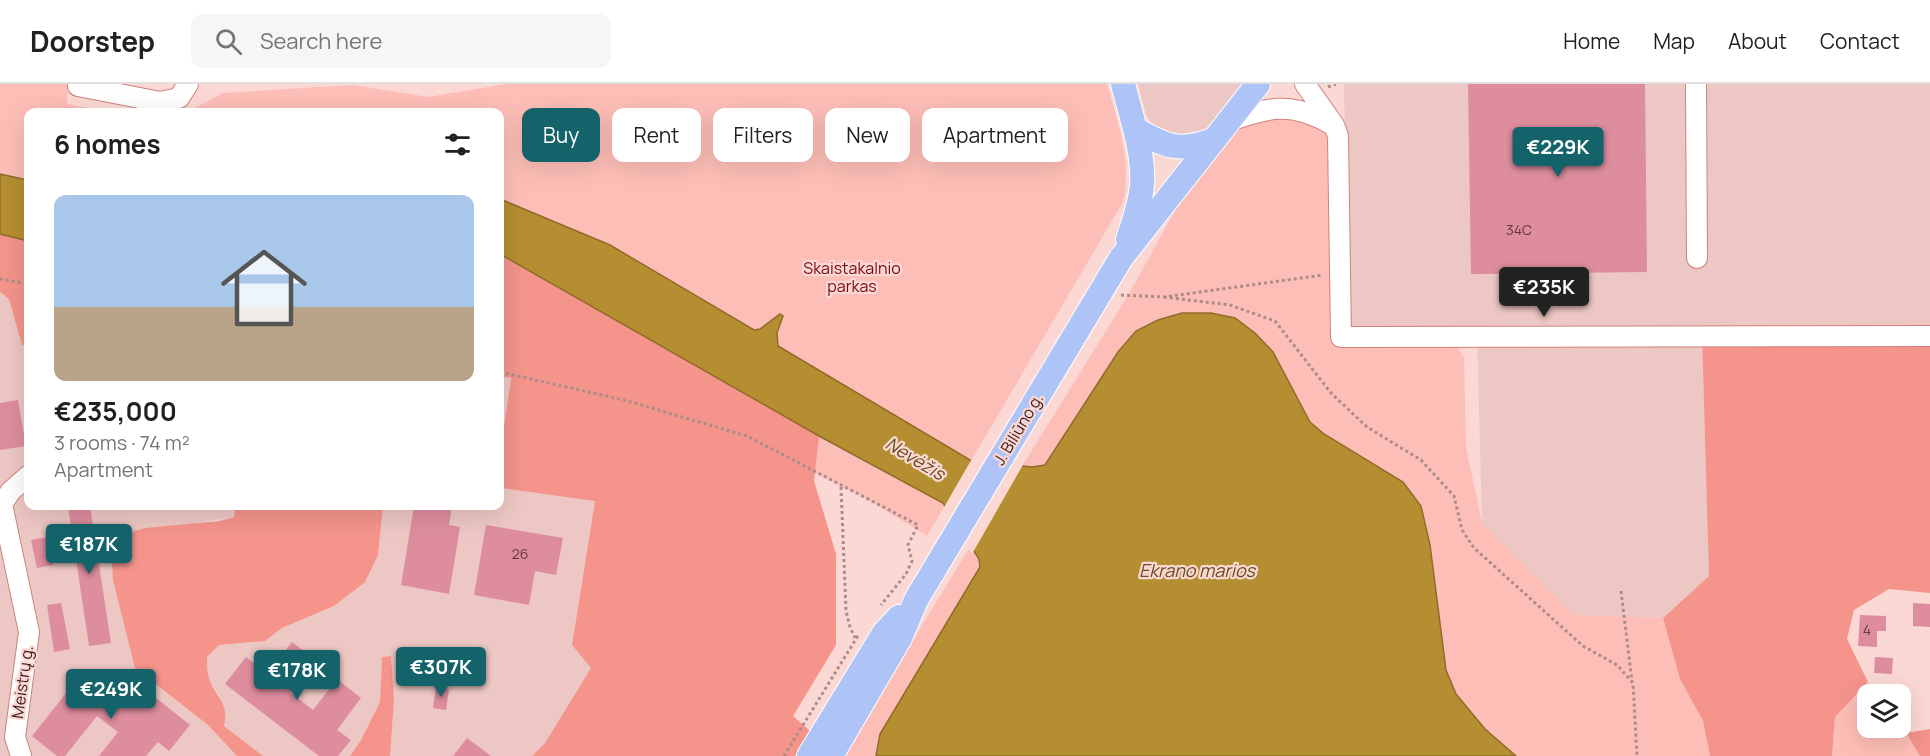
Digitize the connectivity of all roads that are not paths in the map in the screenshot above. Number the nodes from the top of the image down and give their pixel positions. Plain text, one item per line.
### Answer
1 (188, 84) edge
2 (1123, 84) edge
3 (1258, 84) edge
4 (1305, 84) edge
5 (1696, 84) edge
6 (78, 86) dead end
7 (1334, 125) junction
8 (1135, 129) junction
9 (1220, 131) junction
10 (1120, 258) junction
11 (1697, 258) dead end
12 (1930, 336) edge
13 (24, 479) edge
14 (915, 600) junction
15 (21, 756) edge
16 (809, 756) edge
17 (831, 756) edge

1 - 6 street
2 - 8 main road, J. Biliūno g.
3 - 9 main road, J. Biliūno g.
4 - 7 street
5 - 11 street
7 - 9 street
7 - 12 street
8 - 9 main road
8 - 10 main road, J. Biliūno g.
9 - 10 main road, J. Biliūno g.
10 - 14 main road, J. Biliūno g.
13 - 15 street, Meistrų g.
14 - 16 main road, J. Biliūno g.
14 - 17 main road, J. Biliūno g.

